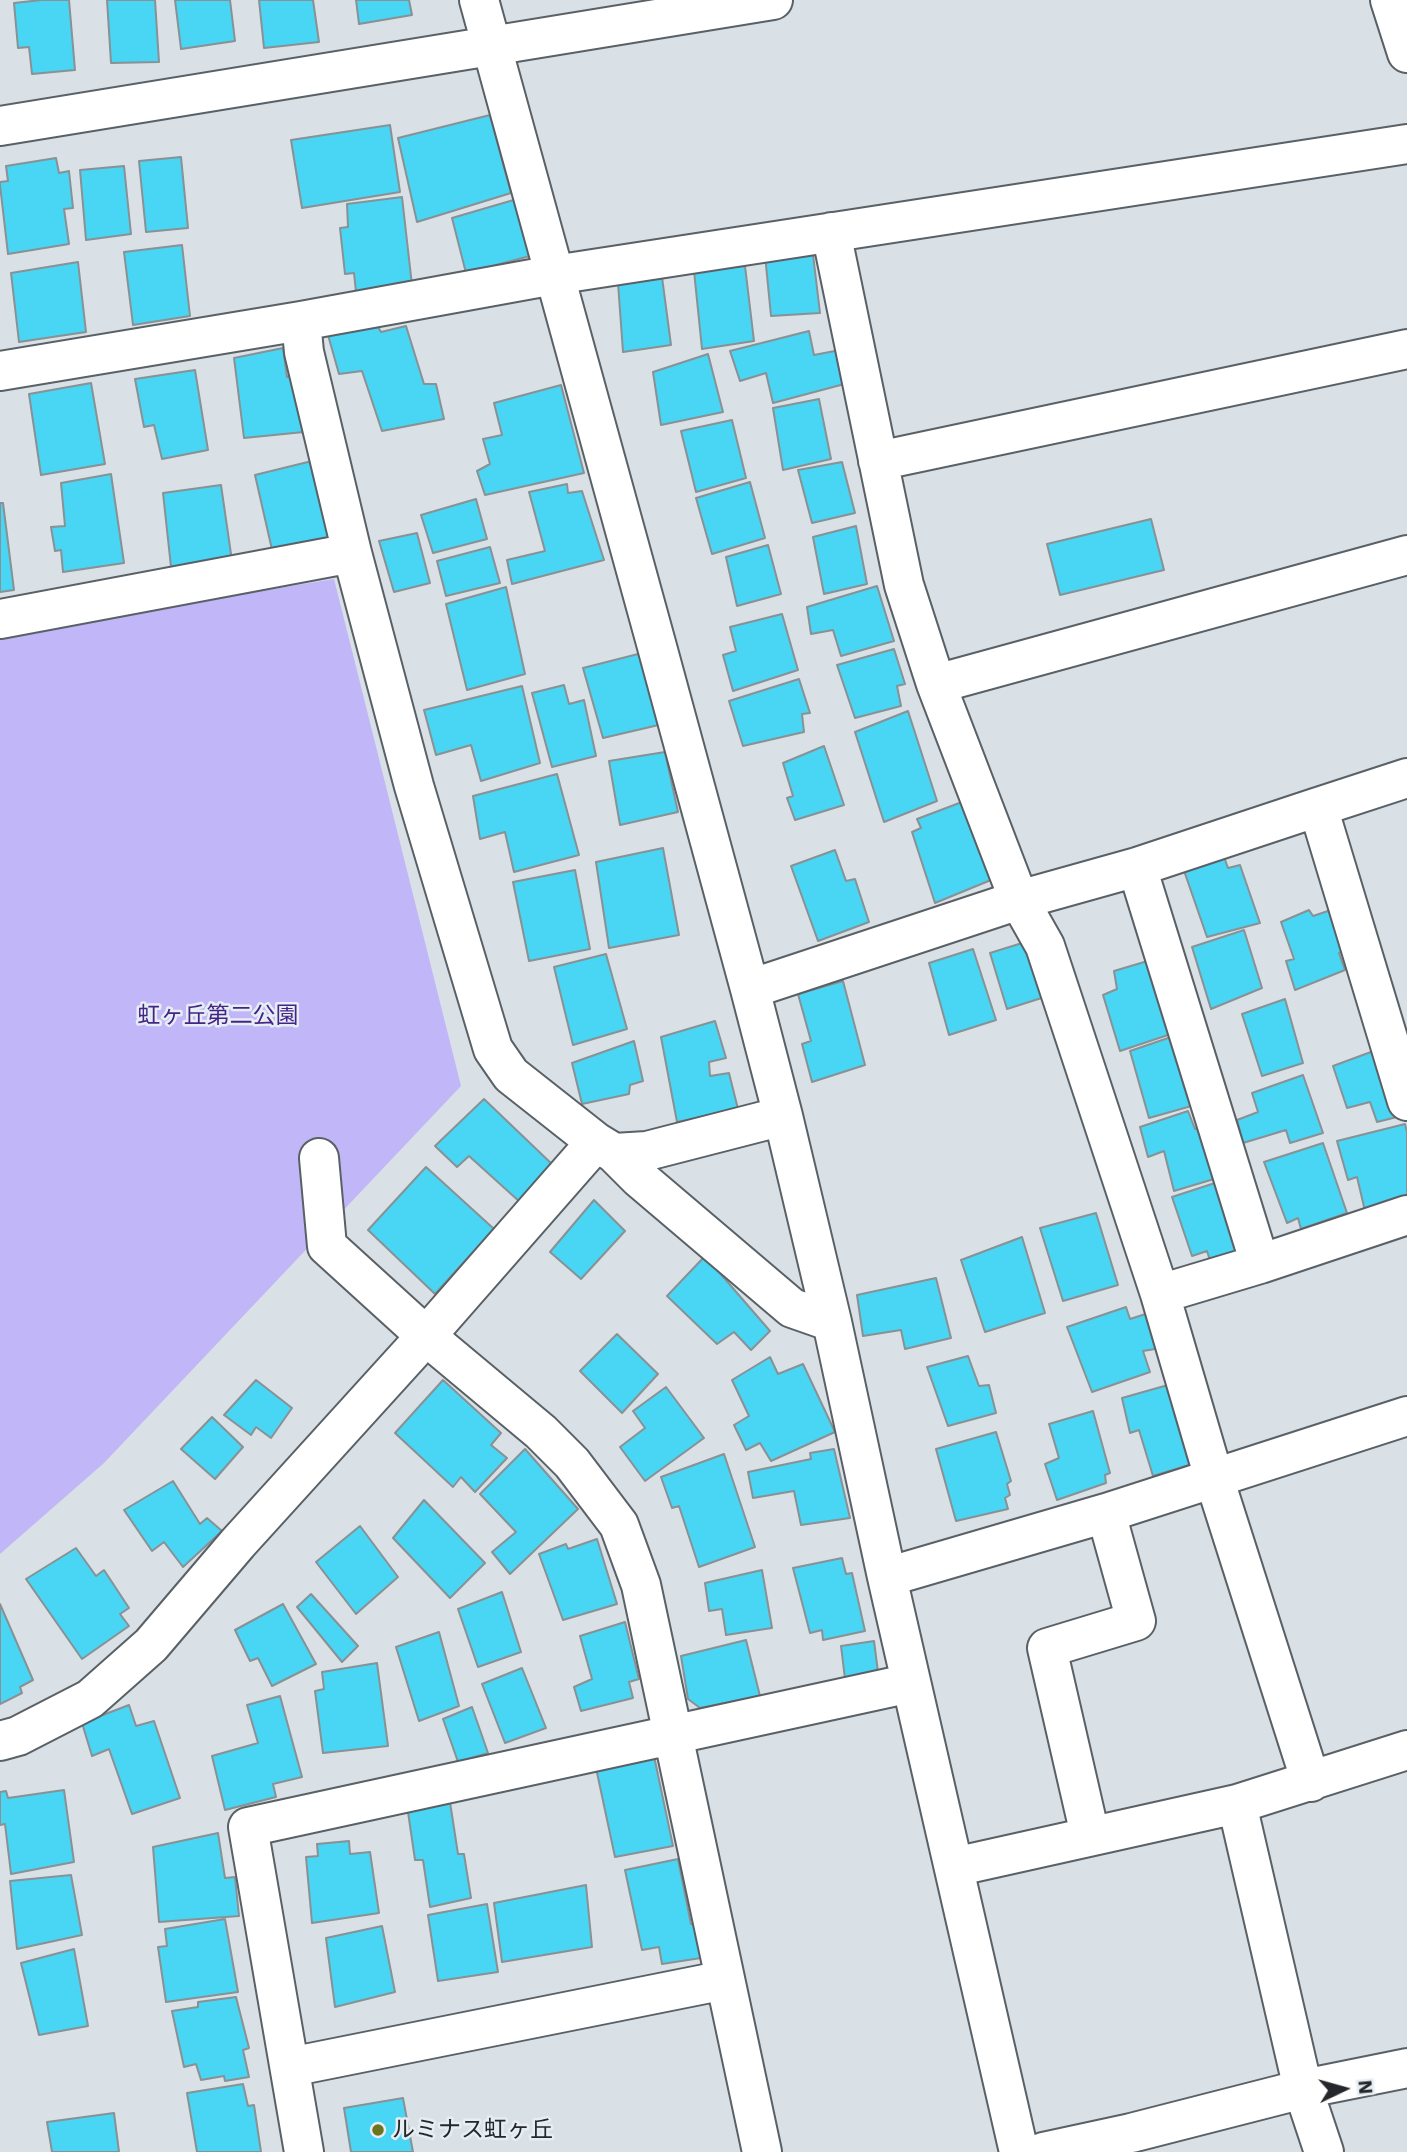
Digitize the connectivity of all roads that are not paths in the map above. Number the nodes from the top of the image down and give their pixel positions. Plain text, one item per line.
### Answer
1 (479, 0) edge
2 (773, 0) edge
3 (1390, 0) edge
4 (493, 46) junction
5 (1407, 53) edge
6 (0, 125) edge
7 (1407, 144) edge
8 (831, 232) junction
9 (554, 275) junction
10 (301, 321) junction
11 (1407, 349) edge
12 (0, 371) edge
13 (878, 461) junction
14 (352, 553) junction
15 (1407, 555) edge
16 (0, 619) edge
17 (936, 684) junction
18 (1407, 778) edge
19 (1318, 807) junction
20 (1137, 867) junction
21 (1019, 900) junction
22 (750, 989) junction
23 (1395, 1022) edge
24 (1407, 1101) edge
25 (782, 1116) junction
26 (605, 1147) junction
27 (319, 1158) dead end
28 (1407, 1215) edge
29 (1260, 1264) junction
30 (1160, 1294) junction
31 (832, 1322) junction
32 (426, 1336) junction
33 (1407, 1416) edge
34 (1214, 1478) junction
35 (1106, 1513) junction
36 (887, 1577) junction
37 (911, 1683) junction
38 (673, 1733) junction
39 (0, 1741) edge
40 (1407, 1750) edge
41 (1311, 1782) junction
42 (1237, 1804) junction
43 (1090, 1835) junction
44 (954, 1867) junction
45 (724, 1980) junction
46 (290, 2067) junction
47 (1407, 2068) edge
48 (1303, 2090) junction
49 (1134, 2142) edge
50 (304, 2152) edge
51 (762, 2152) edge
52 (1019, 2152) edge
53 (1043, 2152) edge
54 (1324, 2152) edge

1 - 4 street
2 - 4 street
3 - 5 street
4 - 6 street
4 - 9 street
7 - 8 street
8 - 9 street
8 - 13 street
9 - 10 street
9 - 22 street
10 - 12 street
10 - 14 street
11 - 13 street
13 - 17 street
14 - 16 street
14 - 26 street
15 - 17 street
17 - 21 street
18 - 19 street
19 - 20 street
19 - 23 street
20 - 21 street
20 - 29 street
21 - 22 street
21 - 30 street
22 - 25 street
23 - 24 street
25 - 26 street
25 - 31 street
26 - 31 street
26 - 32 street
27 - 32 street
28 - 29 street
29 - 30 street
30 - 34 street
31 - 36 street
32 - 38 street
32 - 39 street
33 - 34 street
34 - 35 street
34 - 41 street
35 - 36 street
35 - 43 street
36 - 37 street
37 - 38 street
37 - 44 street
38 - 45 street
38 - 46 street
40 - 41 street
41 - 42 street
42 - 43 street
42 - 48 street
43 - 44 street
44 - 52 street
45 - 46 street
45 - 51 street
46 - 50 street
47 - 48 street
48 - 49 street
48 - 54 street
49 - 53 street

